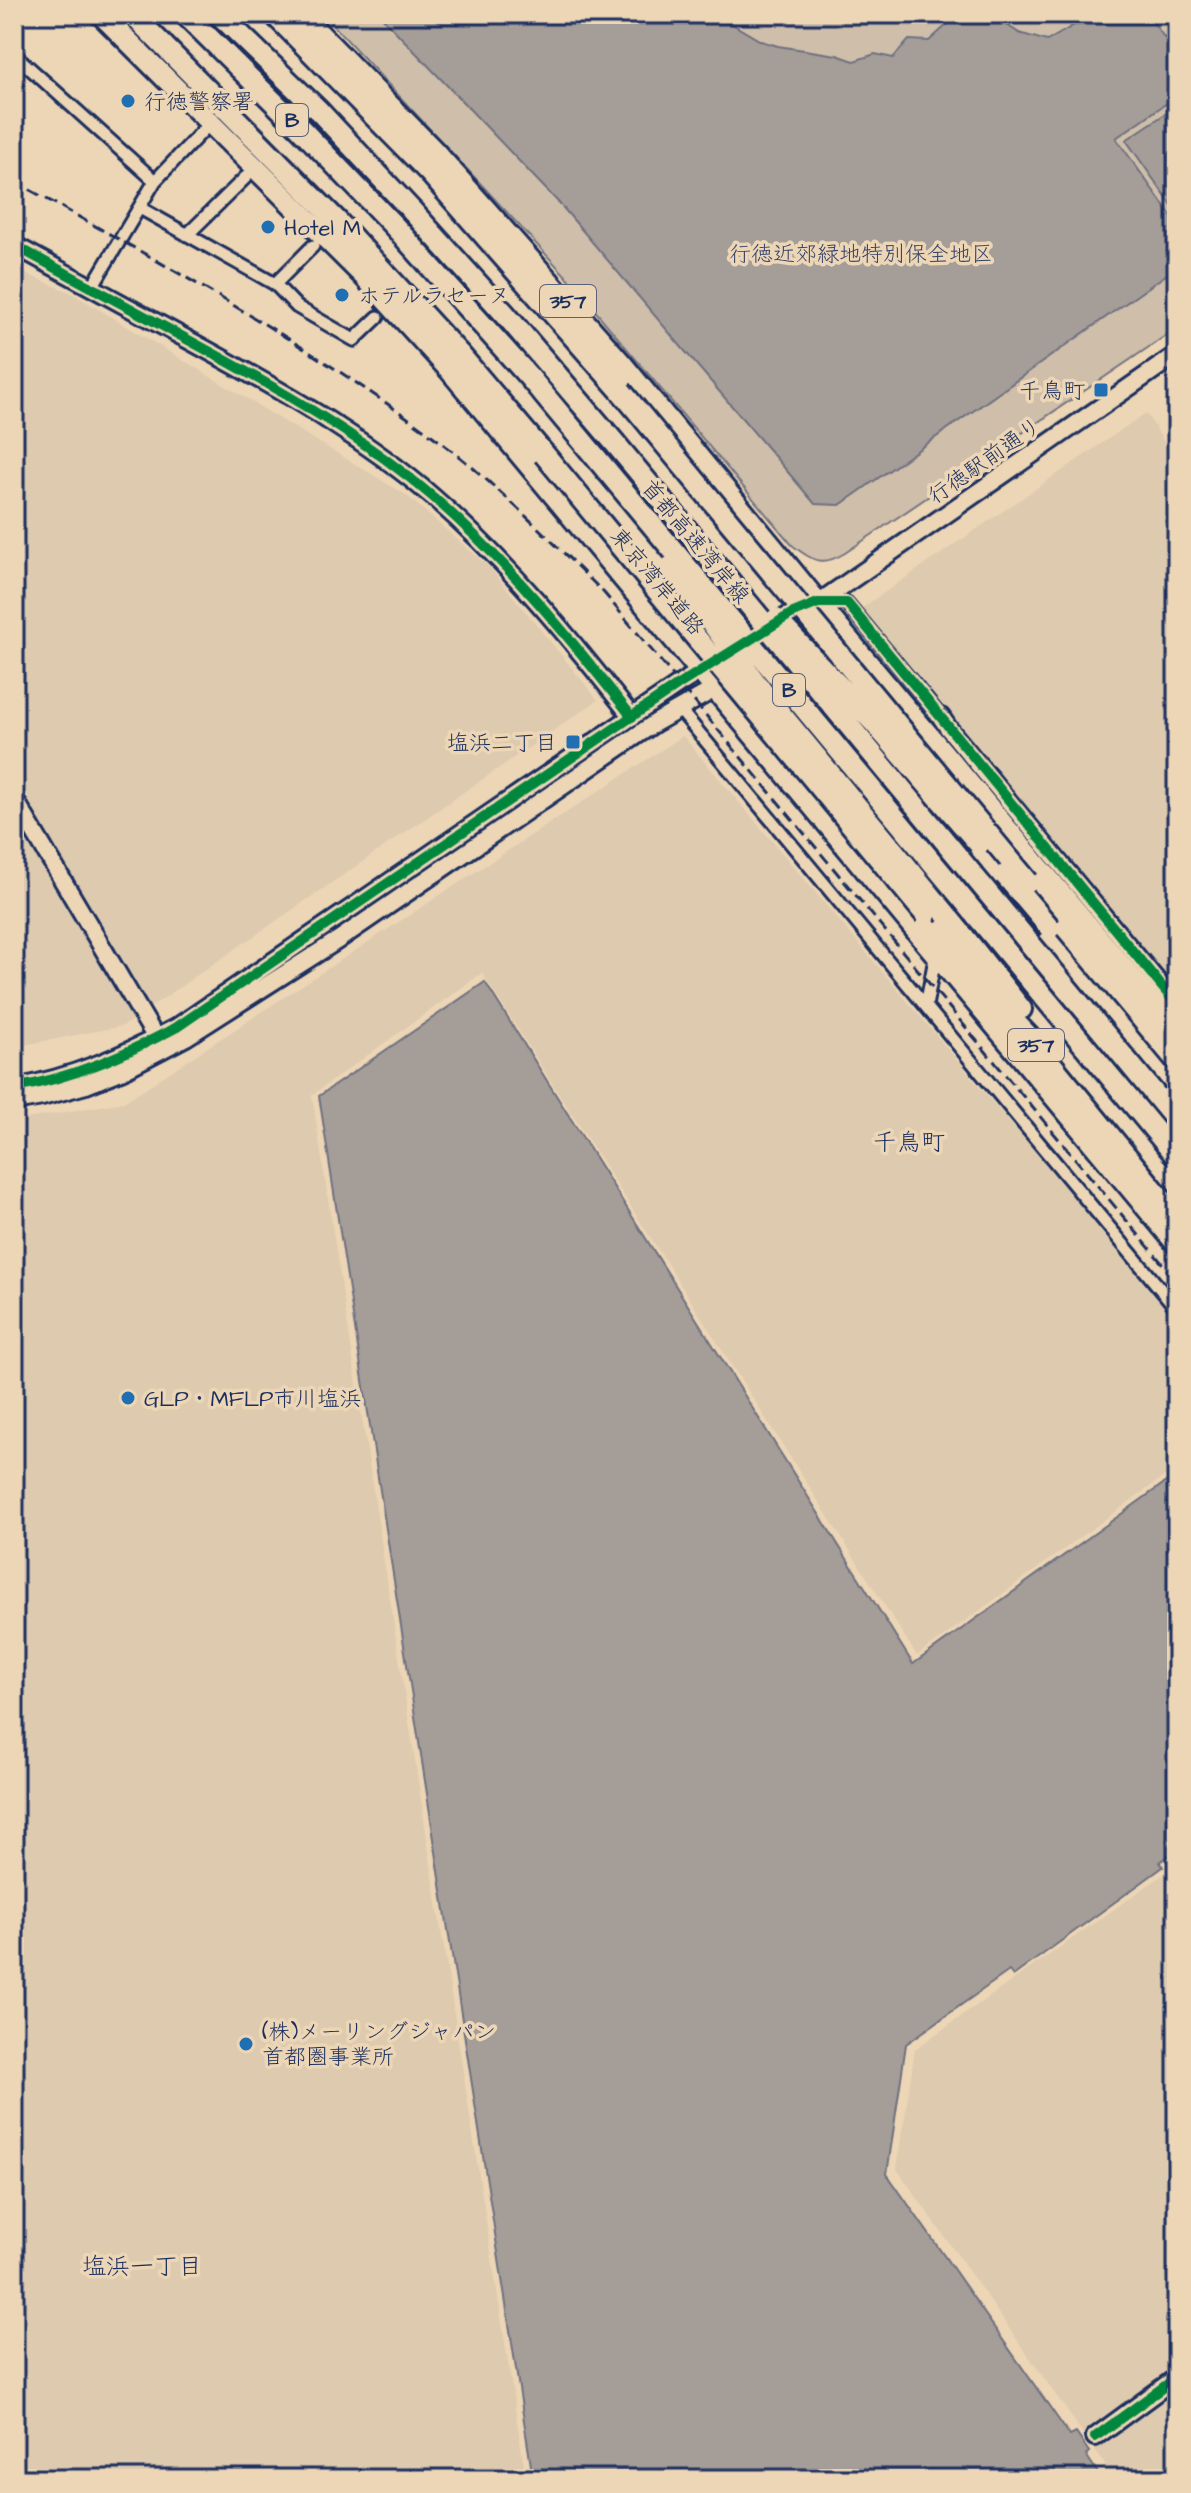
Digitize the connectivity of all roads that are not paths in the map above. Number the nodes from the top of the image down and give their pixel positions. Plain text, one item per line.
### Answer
1 (101, 14) edge
2 (132, 14) edge
3 (185, 14) edge
4 (219, 14) edge
5 (274, 14) edge
6 (300, 14) edge
7 (14, 54) edge
8 (211, 122) junction
9 (246, 177) dead end
10 (155, 181) junction
11 (140, 208) junction
12 (187, 235) junction
13 (14, 245) edge
14 (313, 246) dead end
15 (275, 284) junction
16 (92, 287) junction
17 (378, 317) dead end
18 (1177, 354) edge
19 (530, 378) junction
20 (737, 590) junction
21 (818, 603) junction
22 (702, 671) junction
23 (716, 689) junction
24 (680, 710) junction
25 (632, 717) junction
26 (941, 717) joint
27 (558, 768) junction
28 (569, 782) junction
29 (14, 798) edge
30 (468, 829) junction
31 (478, 844) junction
32 (936, 915) junction
33 (327, 925) junction
34 (338, 940) junction
35 (936, 953) junction
36 (266, 976) junction
37 (1177, 1005) edge
38 (926, 1006) junction
39 (1177, 1032) edge
40 (160, 1044) junction
41 (1177, 1062) edge
42 (14, 1088) edge
43 (14, 1102) edge
44 (1177, 1121) edge
45 (1177, 1157) edge
46 (1137, 1183) junction
47 (1177, 1218) edge
48 (1177, 1244) edge
49 (1177, 1309) edge
50 (1177, 2377) edge
51 (1095, 2437) dead end

1 - 8 highway, 東京湾岸道路 / 357
2 - 32 highway, 東京湾岸道路, bridge
3 - 19 highway, 首都高速湾岸線 / B, bridge
4 - 20 highway, 首都高速湾岸線 / B, bridge
5 - 41 highway, 357, bridge
6 - 21 highway, 357
7 - 10 street
8 - 10 street
8 - 22 highway, 東京湾岸道路 / 357
9 - 12 street
10 - 11 street
11 - 12 street
11 - 16 street
12 - 15 street
13 - 16 street
14 - 15 street
15 - 17 street
16 - 25 street
18 - 21 street, 行徳駅前通り
19 - 32 highway, bridge
19 - 45 highway, 首都高速湾岸線 / B, bridge
20 - 41 highway, bridge
20 - 44 highway, 首都高速湾岸線 / B, bridge
21 - 22 street
21 - 23 street
21 - 26 street
21 - 39 highway, 357
22 - 23 highway, 東京湾岸道路 / 357
22 - 25 street
23 - 24 street
23 - 35 highway, 東京湾岸道路 / 357
24 - 28 street
24 - 38 street
25 - 27 street
26 - 37 street
27 - 28 street
27 - 30 street
28 - 31 street
29 - 40 street
30 - 31 street
30 - 33 street
31 - 34 street
32 - 46 highway, 東京湾岸道路 / 357
33 - 34 street
33 - 36 street
34 - 36 street
35 - 38 street
35 - 46 highway, 東京湾岸道路 / 357
36 - 40 street
38 - 49 street
40 - 42 street
40 - 43 street
46 - 47 highway, 東京湾岸道路 / 357
46 - 48 highway, 東京湾岸道路 / 357
50 - 51 street

